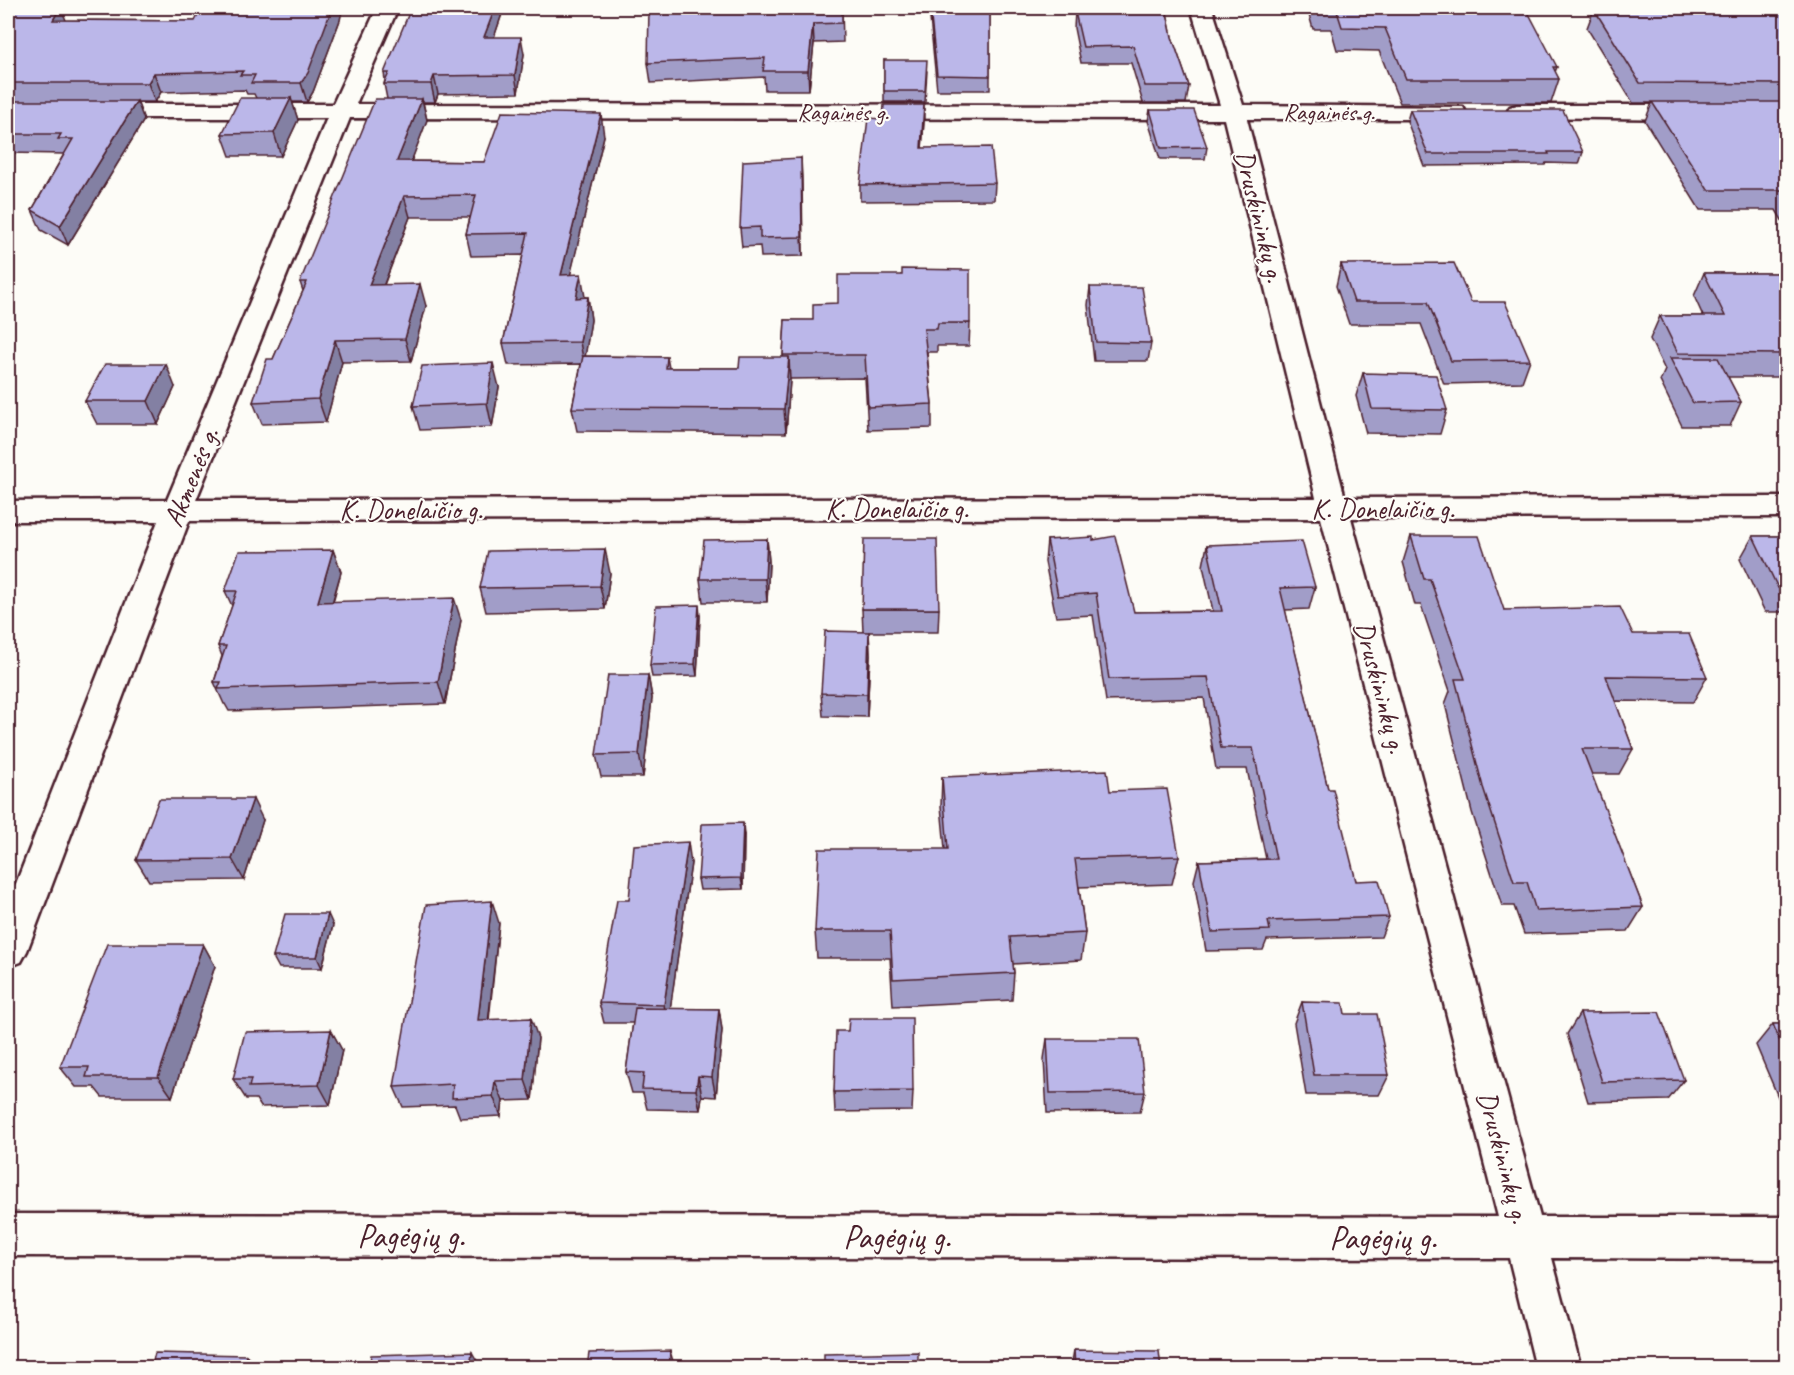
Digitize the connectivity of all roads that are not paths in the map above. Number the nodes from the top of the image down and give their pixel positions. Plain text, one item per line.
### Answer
1 (387, 8) edge
2 (1202, 8) edge
3 (8, 111) edge
4 (1234, 112) junction
5 (1716, 112) edge
6 (339, 113) junction
7 (1786, 507) edge
8 (1333, 508) junction
9 (177, 509) junction
10 (8, 511) edge
11 (8, 951) edge
12 (8, 1235) edge
13 (1525, 1238) junction
14 (1786, 1238) edge
15 (1559, 1368) edge

1 - 6 street, Akmenės g.
2 - 4 street, Druskininkų g.
3 - 6 street, Ragainės g.
4 - 5 street, Ragainės g.
4 - 6 street, Ragainės g.
4 - 8 street, Druskininkų g.
6 - 9 street, Akmenės g.
7 - 8 street, K. Donelaičio g.
8 - 9 street, K. Donelaičio g.
8 - 13 street, Druskininkų g.
9 - 10 street, K. Donelaičio g.
9 - 11 street, Akmenės g.
12 - 13 street, Pagėgių g.
13 - 14 street, Pagėgių g.
13 - 15 street, Druskininkų g.

